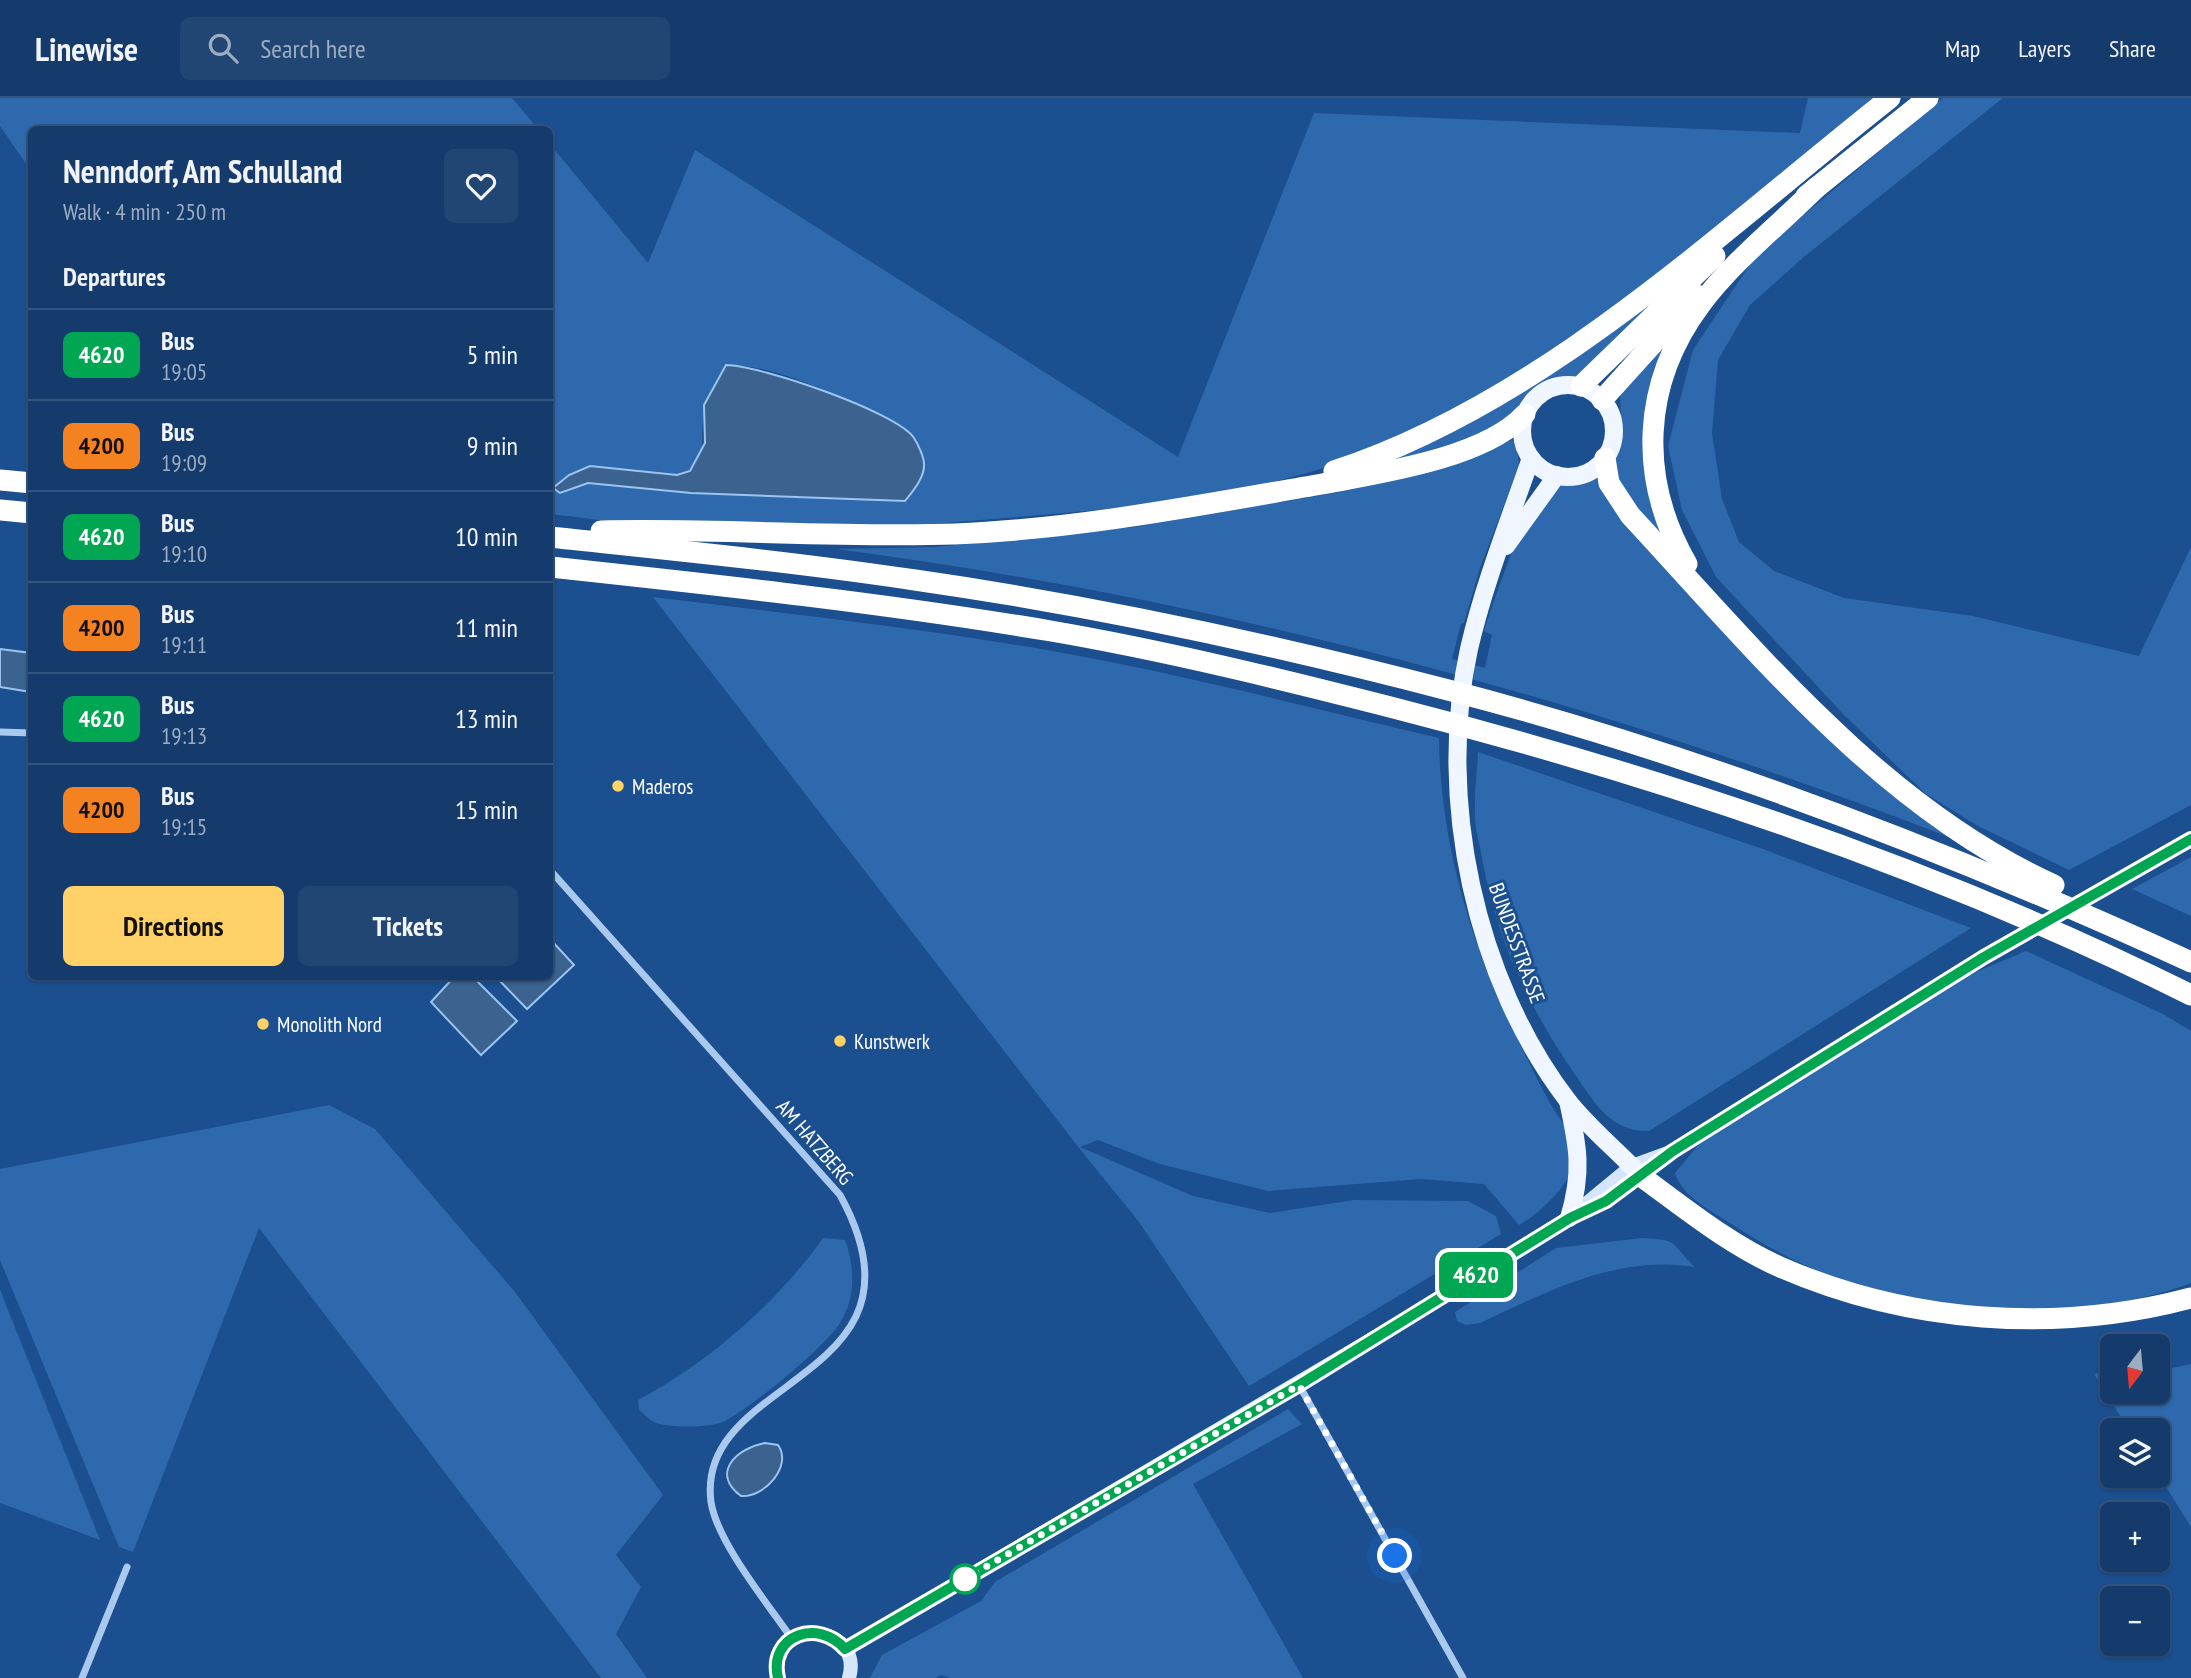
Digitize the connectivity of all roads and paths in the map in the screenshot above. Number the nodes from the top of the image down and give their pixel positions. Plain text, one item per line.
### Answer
1 (1890, 98) edge
2 (1928, 98) edge
3 (1786, 185) junction
4 (1817, 187) junction
5 (1581, 386) junction
6 (1602, 400) junction
7 (1525, 414) junction
8 (1531, 458) junction
9 (1605, 458) junction
10 (1558, 475) junction
11 (0, 480) edge
12 (28, 483) edge
13 (1234, 499) junction
14 (0, 510) edge
15 (28, 513) edge
16 (553, 535) edge
17 (553, 535) edge
18 (1496, 560) junction
19 (553, 567) edge
20 (1732, 625) junction
21 (0, 732) edge
22 (28, 733) edge
23 (2191, 839) edge
24 (553, 873) edge
25 (2191, 960) edge
26 (2170, 984) junction
27 (2191, 995) edge
28 (2191, 1004) edge
29 (1568, 1101) junction
30 (1637, 1171) junction
31 (1570, 1218) junction
32 (2191, 1298) edge
33 (1299, 1385) junction
34 (127, 1567) dead end
35 (792, 1639) junction
36 (845, 1649) junction
37 (82, 1678) edge
38 (778, 1678) edge
39 (849, 1678) edge
40 (1463, 1678) edge

1 - 3 highway
2 - 4 highway
3 - 5 highway
3 - 13 highway
4 - 6 highway
4 - 20 highway
5 - 6 main road
5 - 7 main road
6 - 9 main road
7 - 8 main road
7 - 13 highway
8 - 10 main road
8 - 18 main road, BUNDESSTRASSE
9 - 10 main road
9 - 20 highway
10 - 18 main road
11 - 12 highway
13 - 16 highway
14 - 15 highway
17 - 25 highway
18 - 29 main road, BUNDESSTRASSE
19 - 26 highway
20 - 25 highway
21 - 22 street
23 - 30 main road
24 - 35 street, AM HATZBERG
26 - 27 highway
26 - 28 highway
29 - 30 main road, BUNDESSTRASSE
29 - 31 main road
30 - 31 main road
30 - 32 highway
31 - 33 main road
33 - 36 main road
33 - 40 street
34 - 37 street
35 - 36 main road
35 - 38 main road
36 - 39 main road

